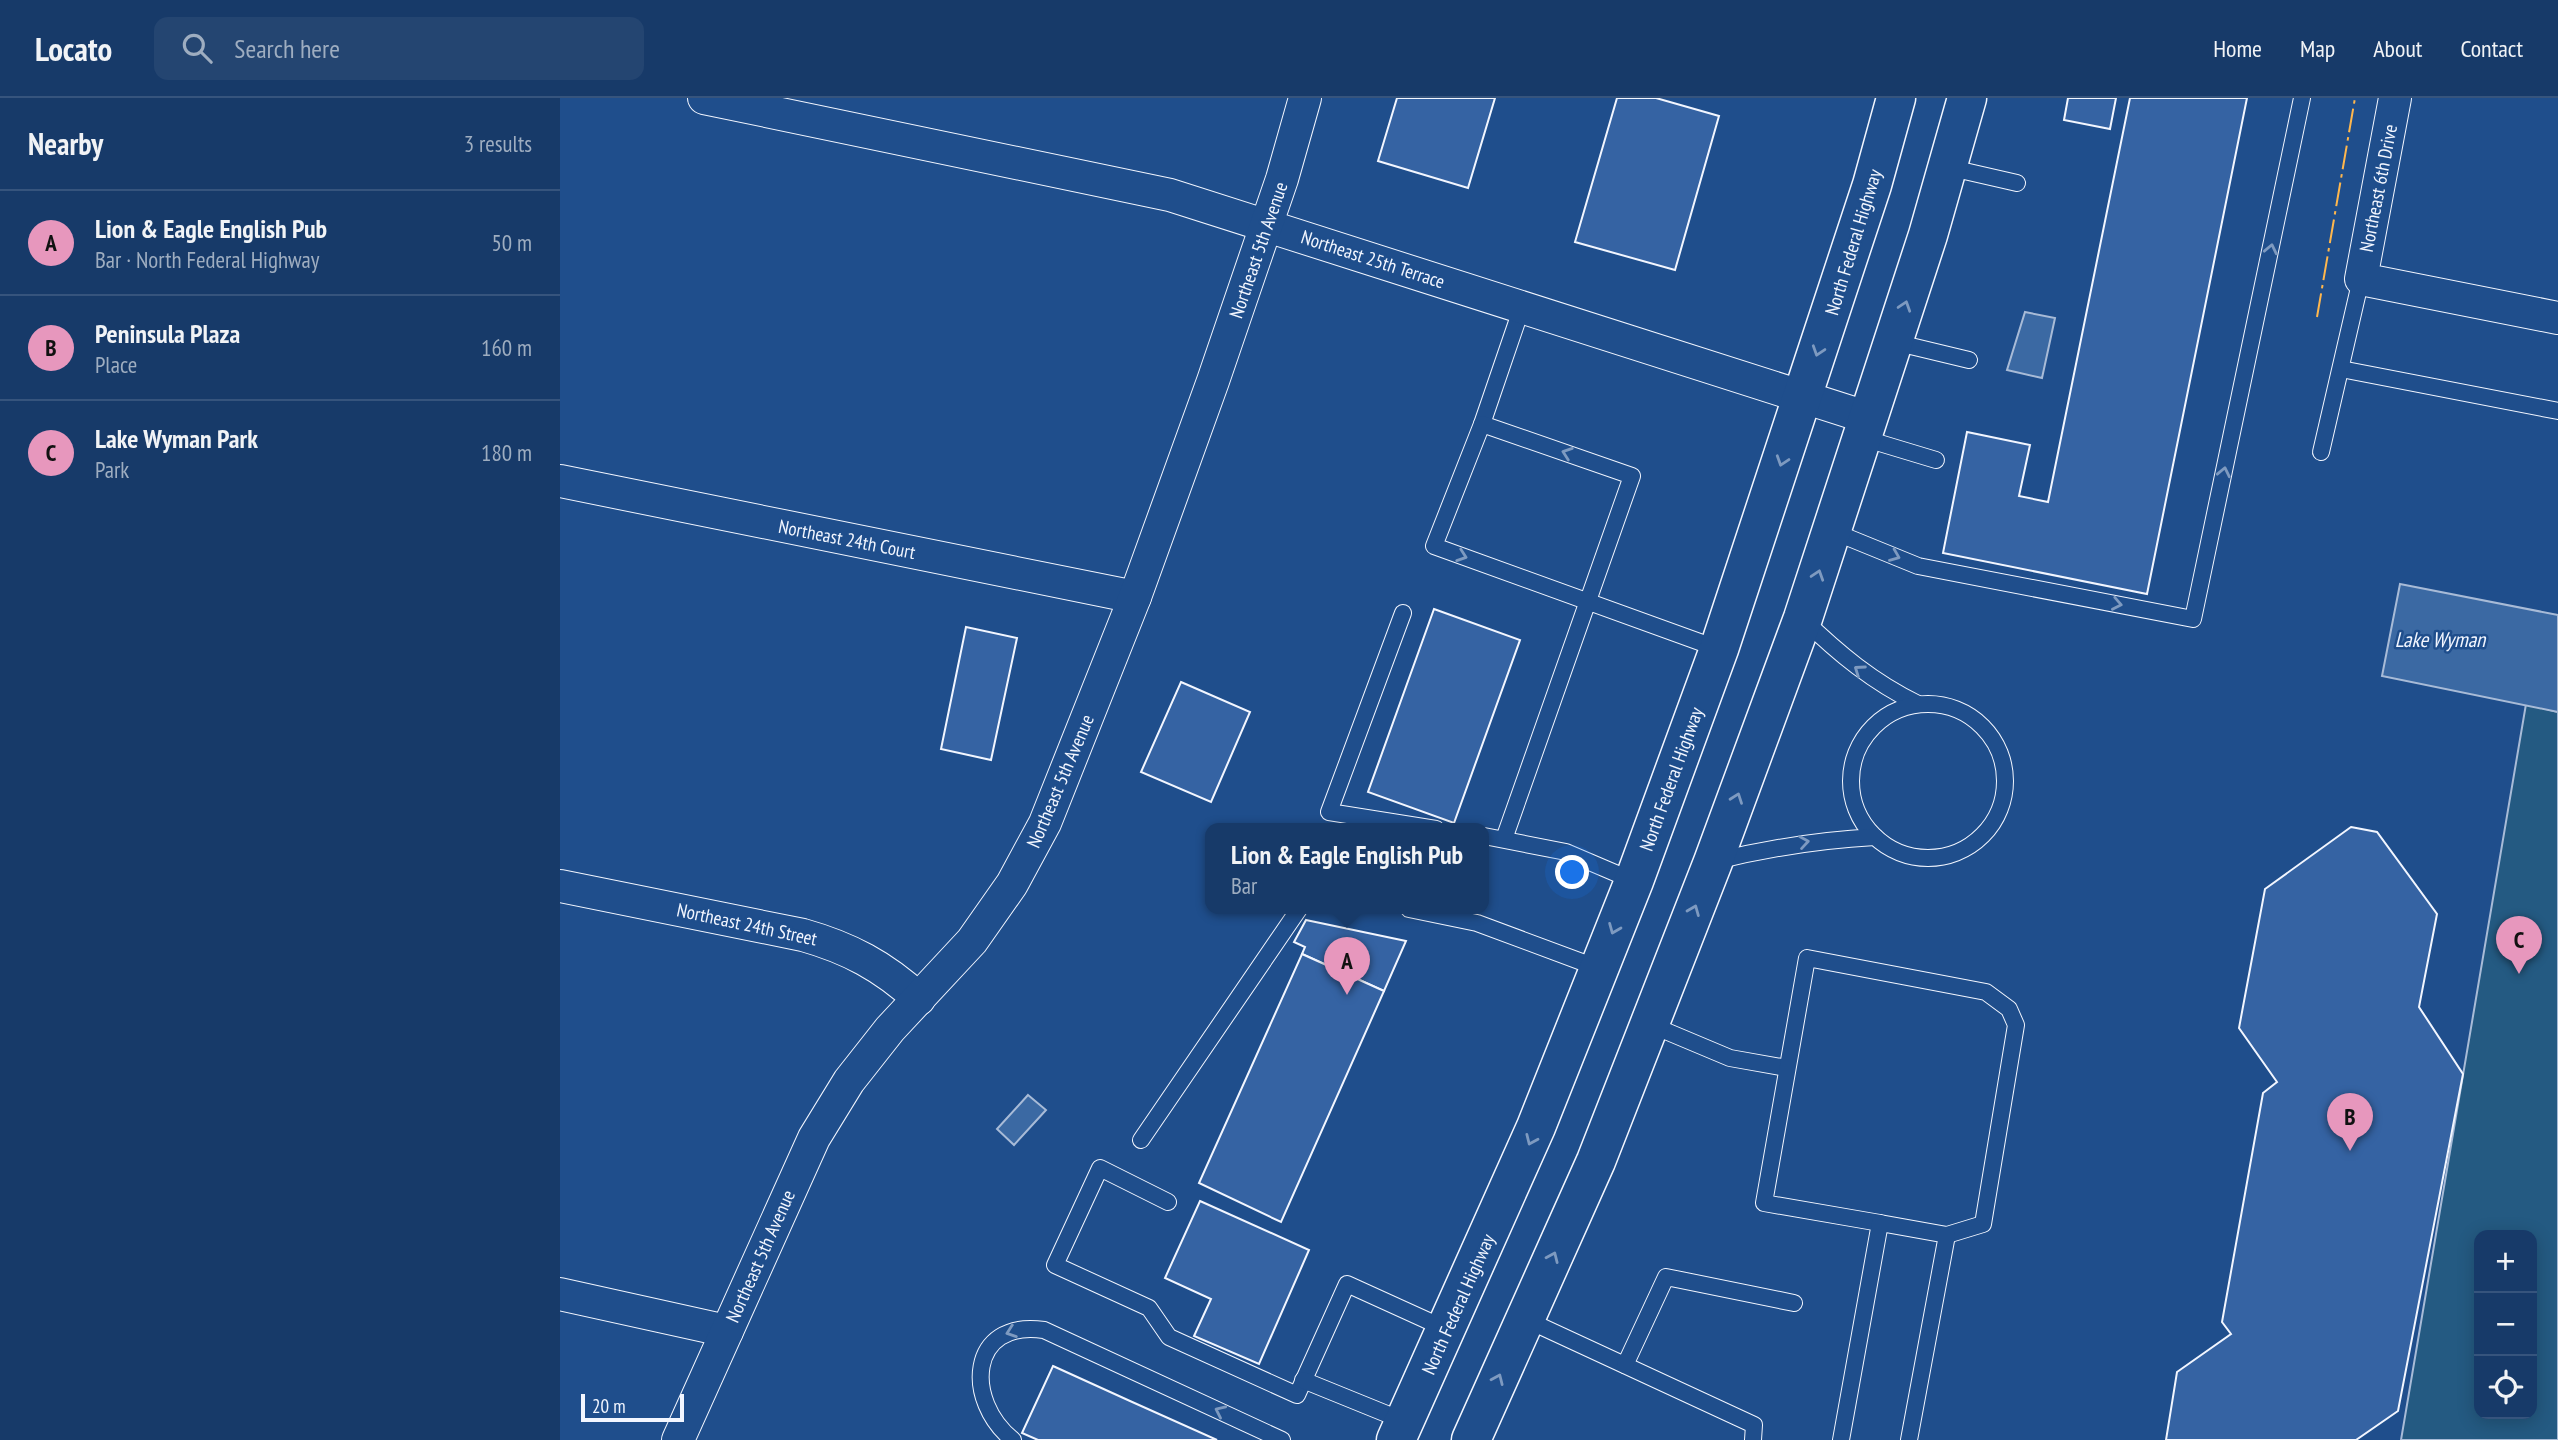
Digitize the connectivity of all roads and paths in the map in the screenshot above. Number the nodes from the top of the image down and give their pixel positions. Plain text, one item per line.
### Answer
1 (704, 98) edge
2 (1305, 98) edge
3 (1896, 98) edge
4 (1967, 98) edge
5 (2302, 98) edge
6 (2395, 98) edge
7 (1947, 167) junction
8 (2017, 183) dead end
9 (1266, 225) junction
10 (2361, 279) junction
11 (1522, 307) junction
12 (2558, 318) edge
13 (1894, 342) junction
14 (1969, 360) dead end
15 (2341, 369) junction
16 (1804, 396) junction
17 (2558, 411) edge
18 (1482, 424) junction
19 (1866, 428) junction
20 (2321, 452) dead end
21 (1936, 460) dead end
22 (560, 481) edge
23 (1832, 531) junction
24 (1135, 597) junction
25 (1589, 601) junction
26 (1403, 614) dead end
27 (1803, 618) junction
28 (1719, 649) junction
29 (1918, 704) junction
30 (1396, 823) edge
31 (1489, 837) edge
32 (1875, 837) junction
33 (1504, 839) junction
34 (1713, 862) junction
35 (1634, 881) junction
36 (560, 886) edge
37 (1296, 914) edge
38 (1433, 914) edge
39 (1598, 968) junction
40 (919, 999) junction
41 (1648, 1024) junction
42 (1787, 1068) junction
43 (1140, 1140) dead end
44 (1168, 1202) dead end
45 (1880, 1223) junction
46 (1947, 1234) junction
47 (560, 1294) edge
48 (1794, 1303) dead end
49 (1525, 1319) junction
50 (1446, 1329) junction
51 (727, 1331) junction
52 (1625, 1365) junction
53 (1303, 1380) junction
54 (1400, 1431) edge
55 (678, 1440) edge
56 (1013, 1440) edge
57 (1282, 1440) edge
58 (1471, 1440) edge
59 (1753, 1440) edge
60 (1841, 1440) edge
61 (1909, 1440) edge

1 - 9 street, Northeast 25th Terrace
2 - 9 street, Northeast 5th Avenue
3 -> 16 main road, North Federal Highway
4 - 7 main road
23 -> 5 lane
6 - 10 street, Northeast 6th Drive
7 - 8 lane
13 -> 7 main road
9 - 11 street, Northeast 25th Terrace
9 - 24 street, Northeast 5th Avenue
10 - 12 street
10 - 15 lane
11 - 16 street, Northeast 25th Terrace
11 - 18 lane
13 - 14 lane
13 - 19 main road
15 - 17 lane
15 - 20 lane
16 - 19 street, Northeast 25th Terrace
16 -> 28 main road, North Federal Highway
25 -> 18 lane
18 -> 25 lane
19 - 21 lane
19 - 23 main road
22 - 24 street, Northeast 24th Court
27 -> 23 main road
24 - 40 street, Northeast 5th Avenue
25 - 28 lane
25 - 33 lane
26 - 30 lane
29 -> 27 lane
34 -> 27 main road
28 - 35 main road, North Federal Highway
29 - 32 lane
29 - 32 lane
31 - 33 lane
34 -> 32 lane
33 - 35 lane
41 -> 34 main road
35 -> 39 main road, North Federal Highway
36 - 40 street, Northeast 24th Street
37 - 43 lane
38 - 39 lane
39 -> 50 main road, North Federal Highway
40 - 51 street, Northeast 5th Avenue
41 - 42 lane
49 -> 41 main road
42 - 45 lane
42 - 46 lane
44 - 53 lane
45 - 46 lane
45 - 60 lane
46 - 61 lane
47 - 51 street
48 - 52 lane
49 - 52 lane
58 -> 49 main road
50 - 53 lane
50 - 54 main road, North Federal Highway
51 - 55 street, Northeast 5th Avenue
52 - 59 lane
53 - 54 lane
57 -> 56 lane

